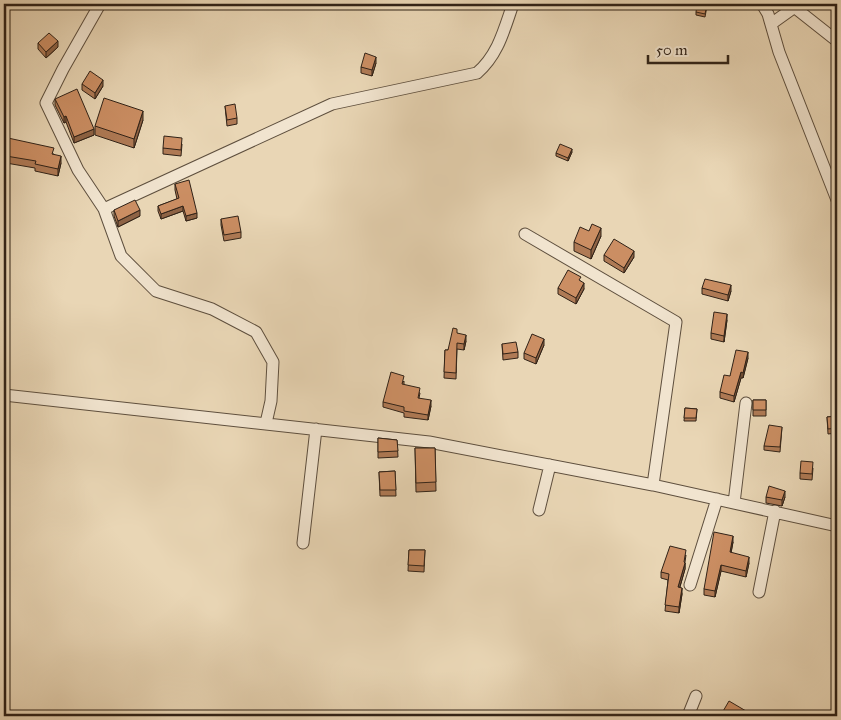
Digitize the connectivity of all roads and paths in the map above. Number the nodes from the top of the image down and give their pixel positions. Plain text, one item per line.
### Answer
1 (100, 4) edge
2 (513, 4) edge
3 (762, 4) edge
4 (796, 5) edge
5 (771, 24) junction
6 (837, 41) edge
7 (837, 200) edge
8 (104, 209) junction
9 (525, 234) dead end
10 (4, 395) edge
11 (746, 403) dead end
12 (266, 423) junction
13 (316, 429) junction
14 (550, 465) junction
15 (653, 485) junction
16 (717, 499) junction
17 (734, 502) junction
18 (539, 510) dead end
19 (775, 511) junction
20 (837, 526) edge
21 (303, 543) dead end
22 (690, 586) dead end
23 (759, 592) dead end
24 (696, 696) dead end
25 (688, 716) edge

1 - 8 street
2 - 8 street
3 - 5 street
4 - 5 street
4 - 6 street
5 - 7 street
8 - 12 street
9 - 15 street
10 - 12 street
11 - 17 street
12 - 13 street
13 - 14 street
13 - 21 street
14 - 15 street
14 - 18 street
15 - 16 street
16 - 17 street
16 - 22 street
17 - 19 street
19 - 20 street
19 - 23 street
24 - 25 street

